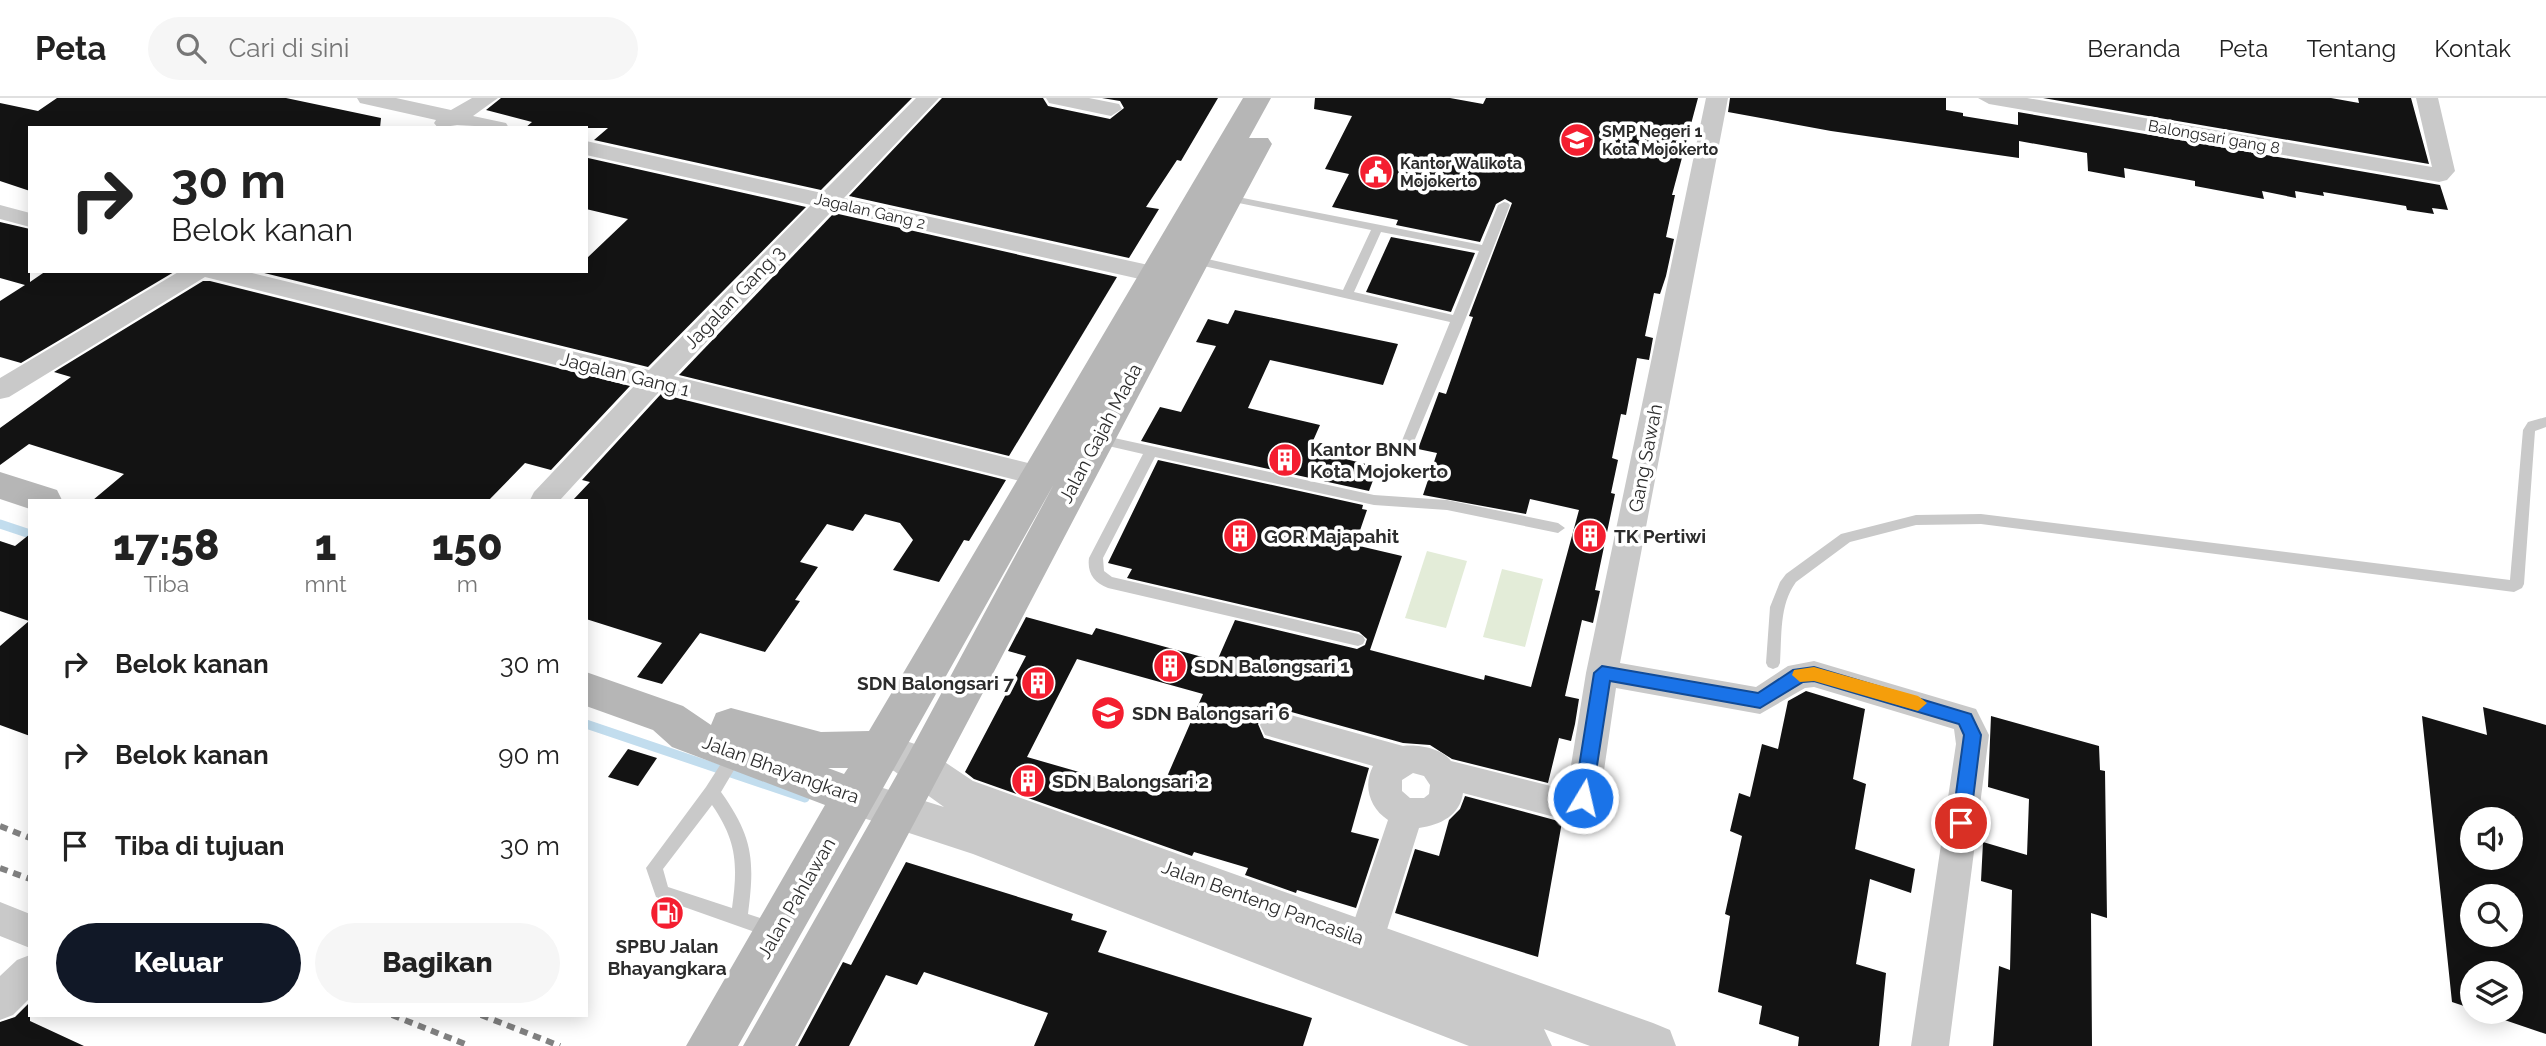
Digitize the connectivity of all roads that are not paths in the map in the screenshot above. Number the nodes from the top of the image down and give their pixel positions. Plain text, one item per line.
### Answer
1 (368, 98) edge
2 (487, 98) edge
3 (928, 98) edge
4 (1057, 98) edge
5 (1257, 98) edge
6 (1283, 98) edge
7 (1717, 98) edge
8 (1989, 98) edge
9 (2427, 98) edge
10 (1111, 109) dead end
11 (445, 123) edge
12 (477, 126) edge
13 (588, 148) edge
14 (1215, 196) junction
15 (826, 202) junction
16 (1504, 205) dead end
17 (0, 212) edge
18 (28, 219) edge
19 (1377, 228) junction
20 (1486, 249) junction
21 (1171, 263) junction
22 (195, 273) edge
23 (219, 273) edge
24 (1347, 295) junction
25 (1459, 320) junction
26 (654, 381) junction
27 (0, 390) edge
28 (2546, 422) edge
29 (1096, 439) junction
30 (1405, 448) dead end
31 (1150, 453) junction
32 (1040, 476) junction
33 (0, 485) edge
34 (41, 499) edge
35 (545, 499) edge
36 (1558, 528) dead end
37 (1358, 640) dead end
38 (1773, 663) dead end
39 (1602, 673) junction
40 (588, 691) edge
41 (668, 718) junction
42 (1276, 725) dead end
43 (879, 749) junction
44 (1403, 760) junction
45 (922, 770) junction
46 (724, 773) junction
47 (1443, 773) junction
48 (854, 797) junction
49 (899, 812) junction
50 (1407, 814) junction
51 (0, 919) edge
52 (758, 925) junction
53 (28, 930) edge
54 (1366, 939) junction
55 (28, 974) edge
56 (0, 1002) edge
57 (1512, 1024) edge
58 (710, 1046) edge
59 (768, 1046) edge
60 (1653, 1046) edge
61 (1930, 1046) edge

1 - 11 street
2 - 11 street
3 - 15 street, Jagalan Gang 3
4 - 10 street
5 - 14 main road, Jalan Gajah Mada
6 - 14 main road, Jalan Gajah Mada
7 - 39 street, Gang Sawah
8 - 9 street, Balongsari gang 8
11 - 12 street
13 - 15 street, Jagalan Gang 2
14 - 19 lane
14 - 21 main road, Jalan Gajah Mada
15 - 21 street, Jagalan Gang 2
15 - 26 street, Jagalan Gang 3
16 - 20 lane
17 - 18 street
19 - 20 lane
19 - 24 lane
20 - 25 lane
21 - 24 lane
21 - 29 main road, Jalan Gajah Mada
21 - 32 main road, Jalan Gajah Mada
22 - 27 street
23 - 26 street, Jagalan Gang 1
24 - 25 lane
25 - 30 lane
26 - 32 street, Jagalan Gang 1
26 - 35 street, Jagalan Gang 3
28 - 38 lane
29 - 31 lane
29 - 45 main road, Jalan Gajah Mada
31 - 36 lane
31 - 37 lane
32 - 43 main road, Jalan Gajah Mada
33 - 34 main road
39 - 47 street, Gang Sawah
39 - 61 street
40 - 41 main road, Jalan Bhayangkara
41 - 43 main road, Jalan Bhayangkara
41 - 46 main road, Jalan Bhayangkara
42 - 44 street
43 - 45 street, Jalan Benteng Pancasila
43 - 48 main road, Jalan Pahlawan
44 - 47 street
44 - 50 street
45 - 49 main road
45 - 54 street, Jalan Benteng Pancasila
46 - 48 main road, Jalan Bhayangkara
46 - 52 lane
46 - 52 lane
47 - 50 street
48 - 49 street, Jalan Bhayangkara
48 - 52 main road, Jalan Pahlawan
49 - 57 street, Jalan Benteng Pancasila
49 - 59 main road
50 - 54 street
51 - 53 street
52 - 58 main road, Jalan Pahlawan
54 - 57 street, Jalan Benteng Pancasila
55 - 56 street
57 - 60 street, Jalan Benteng Pancasila

